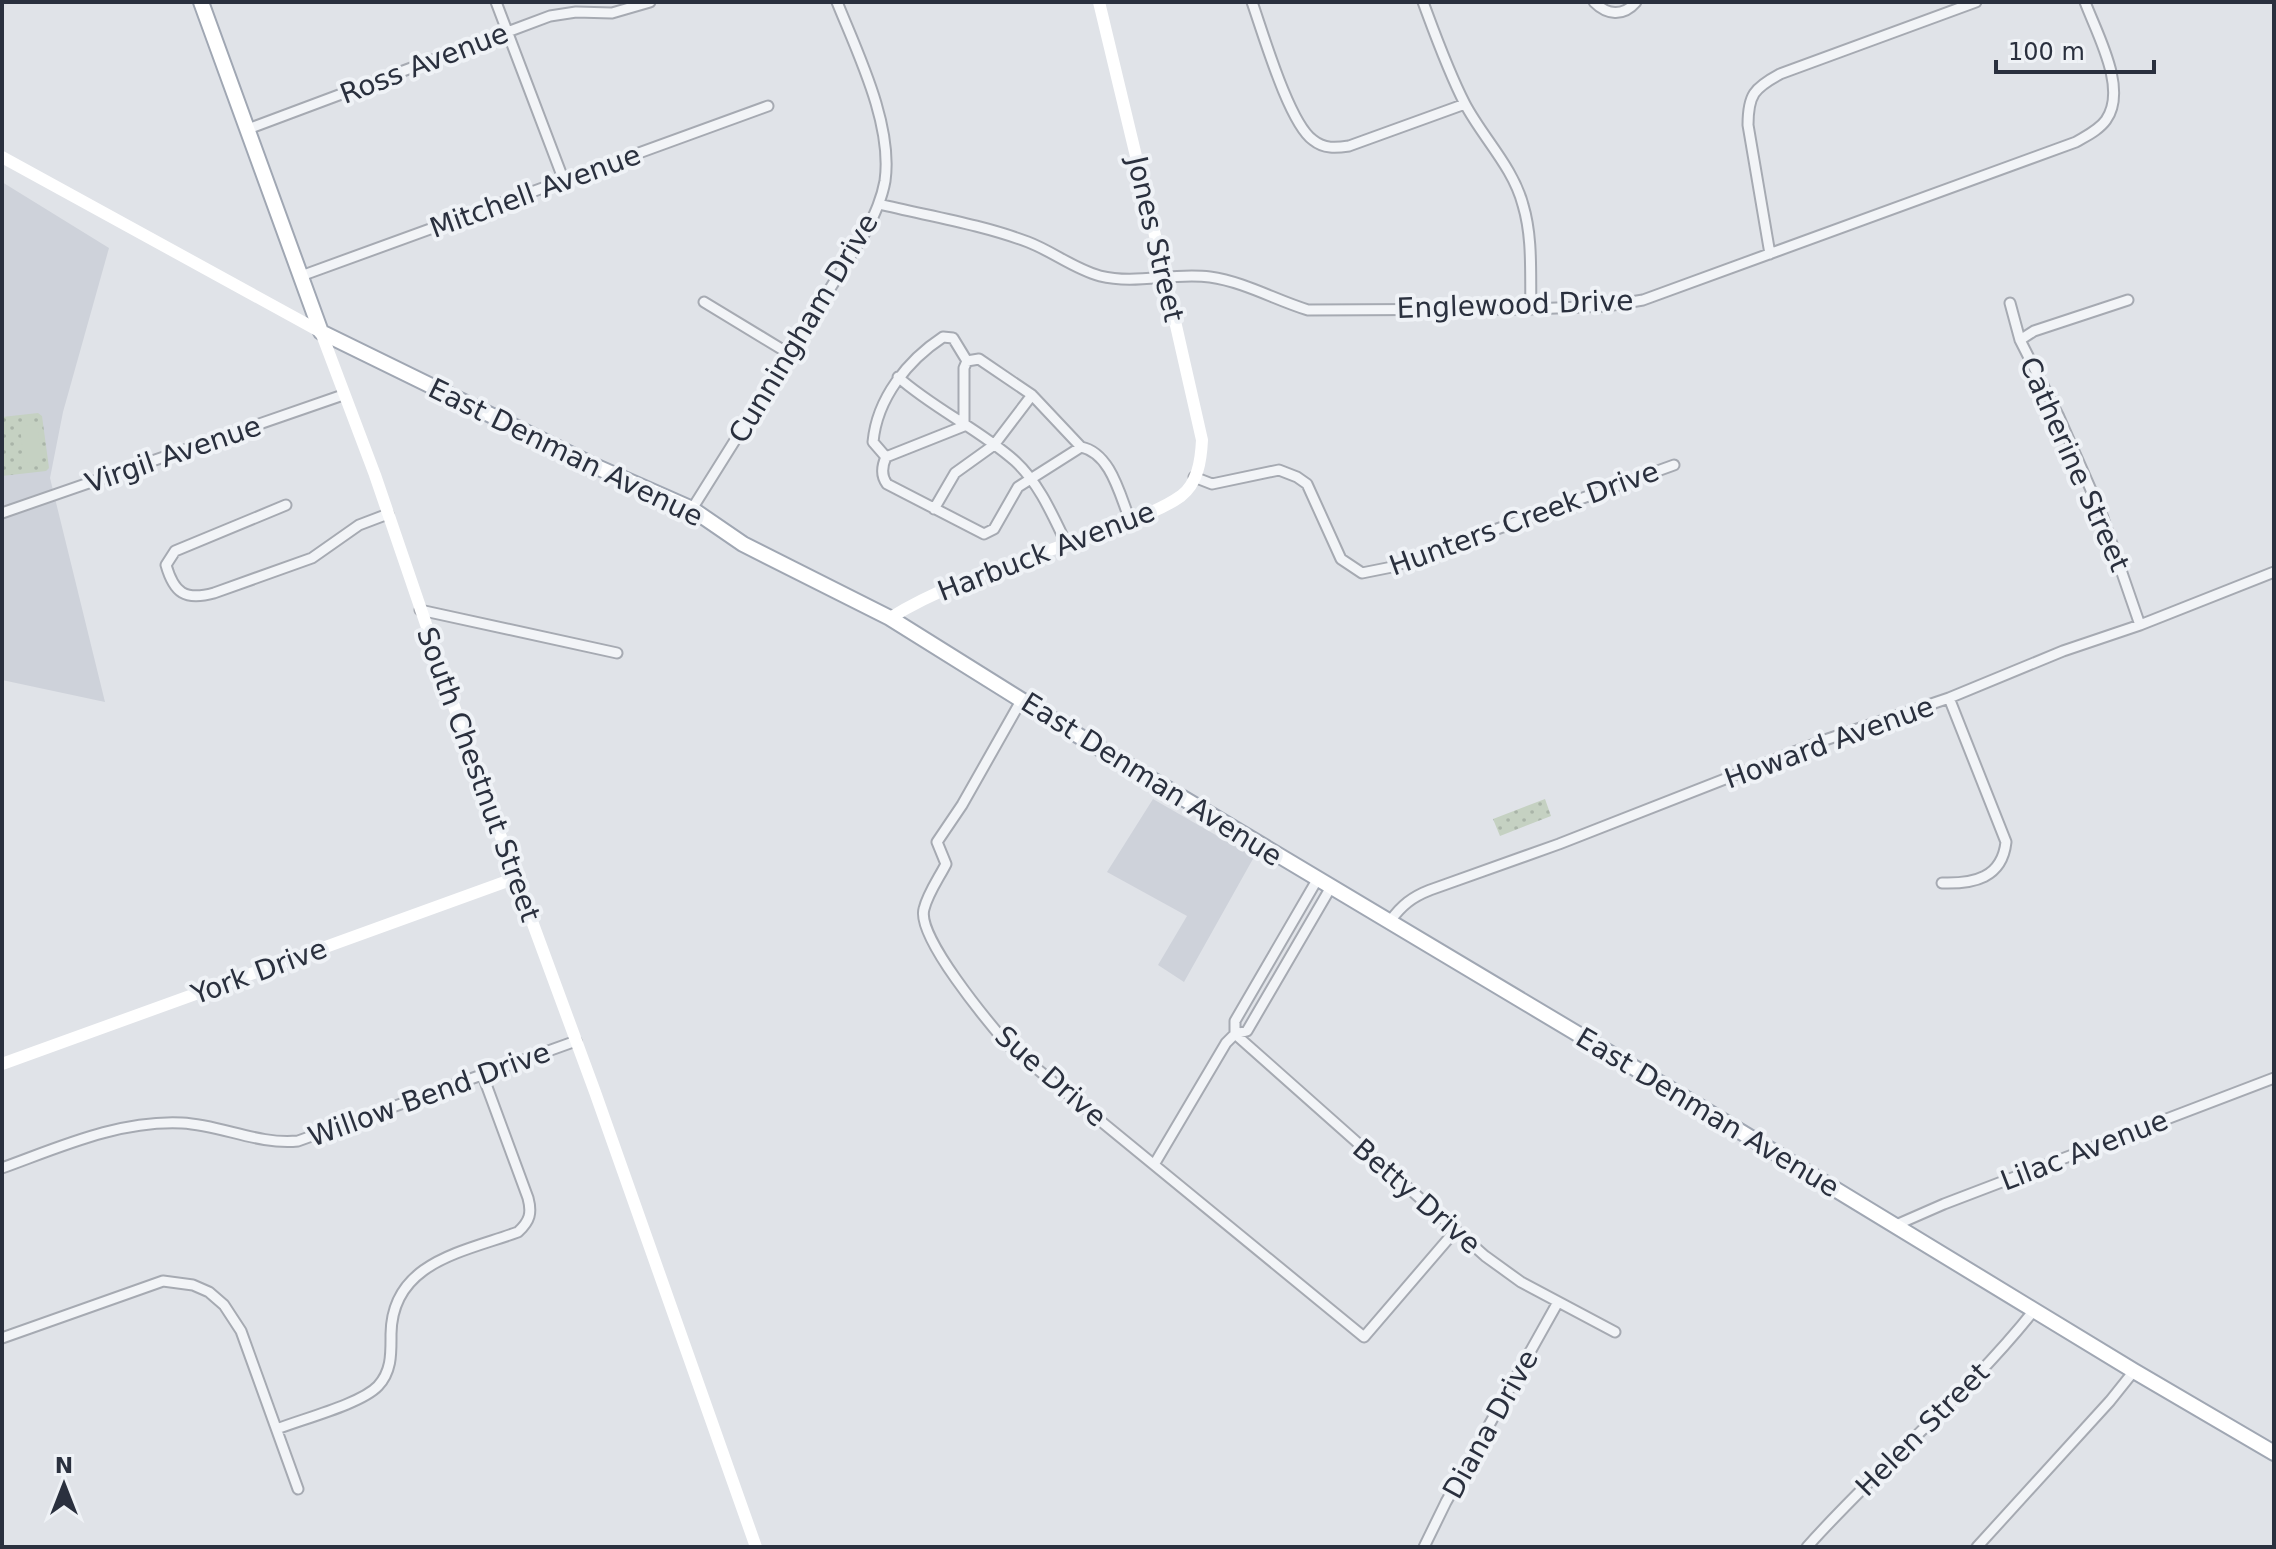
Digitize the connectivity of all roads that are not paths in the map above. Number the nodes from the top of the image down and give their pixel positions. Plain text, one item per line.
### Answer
1 (201, 2) edge
2 (496, 2) edge
3 (650, 2) edge
4 (837, 2) edge
5 (1099, 2) edge
6 (1252, 2) edge
7 (1423, 2) edge
8 (1594, 2) edge
9 (1636, 2) edge
10 (1976, 2) edge
11 (2085, 2) edge
12 (505, 32) junction
13 (1465, 104) junction
14 (768, 106) dead end
15 (248, 129) junction
16 (2, 157) edge
17 (564, 181) junction
18 (879, 204) junction
19 (1770, 254) junction
20 (301, 276) junction
21 (1165, 277) junction
22 (2128, 300) dead end
23 (704, 302) dead end
24 (2010, 303) dead end
25 (1531, 309) junction
26 (321, 332) junction
27 (2020, 340) junction
28 (788, 353) junction
29 (967, 361) junction
30 (898, 377) junction
31 (343, 395) junction
32 (1032, 395) junction
33 (964, 426) junction
34 (994, 445) junction
35 (1081, 447) junction
36 (886, 457) junction
37 (1674, 465) dead end
38 (1194, 477) junction
39 (1031, 479) junction
40 (286, 505) dead end
41 (692, 509) junction
42 (934, 509) junction
43 (2, 513) edge
44 (388, 514) junction
45 (1130, 520) junction
46 (1067, 545) junction
47 (2274, 572) edge
48 (420, 610) junction
49 (890, 618) junction
50 (2140, 625) junction
51 (617, 653) dead end
52 (1949, 698) junction
53 (1022, 699) junction
54 (516, 878) junction
55 (1942, 883) dead end
56 (1324, 884) junction
57 (1390, 921) junction
58 (1235, 1034) junction
59 (576, 1041) junction
60 (2, 1064) edge
61 (483, 1076) junction
62 (2274, 1078) edge
63 (1155, 1163) junction
64 (2, 1168) edge
65 (1896, 1225) junction
66 (1455, 1231) junction
67 (1558, 1302) junction
68 (2035, 1309) junction
69 (1615, 1332) dead end
70 (2, 1338) edge
71 (2134, 1371) junction
72 (277, 1429) junction
73 (2274, 1453) edge
74 (298, 1489) dead end
75 (756, 1547) edge
76 (1424, 1547) edge
77 (1807, 1547) edge
78 (1977, 1547) edge

1 - 15 main road, South Chestnut Street
2 - 12 street
3 - 12 street, Ross Avenue
4 - 18 street, Cunningham Drive
5 - 21 main road, Jones Street
6 - 13 street
7 - 13 street
8 - 9 street
10 - 19 street
11 - 19 street, Englewood Drive
12 - 15 street, Ross Avenue
12 - 17 street
13 - 25 street
14 - 17 street, Mitchell Avenue
15 - 20 main road, South Chestnut Street
16 - 26 main road, East Denman Avenue
17 - 20 street, Mitchell Avenue
18 - 21 street, Englewood Drive
18 - 28 street, Cunningham Drive
19 - 25 street, Englewood Drive
20 - 26 main road, South Chestnut Street
21 - 25 street, Englewood Drive
21 - 38 main road, Jones Street
22 - 27 street
23 - 28 street
24 - 27 street, Catherine Street
26 - 31 main road, South Chestnut Street
26 - 41 main road, East Denman Avenue
27 - 50 street, Catherine Street
28 - 41 street, Cunningham Drive
29 - 30 street
29 - 32 street
29 - 33 street
30 - 33 street
30 - 36 street
31 - 43 street, Virgil Avenue
31 - 44 main road, South Chestnut Street
32 - 34 street
32 - 35 street
33 - 34 street
33 - 36 street
34 - 39 street
34 - 42 street
35 - 39 street
35 - 45 street
36 - 42 street
37 - 38 street, Hunters Creek Drive
38 - 45 main road, Harbuck Avenue
39 - 42 street
39 - 46 street
40 - 44 street
41 - 49 main road, East Denman Avenue
44 - 48 main road, South Chestnut Street
45 - 46 main road, Harbuck Avenue
46 - 49 main road, Harbuck Avenue
47 - 50 street, Howard Avenue
48 - 51 street
48 - 54 main road, South Chestnut Street
49 - 53 main road, East Denman Avenue
50 - 52 street, Howard Avenue
52 - 55 street
52 - 57 street, Howard Avenue
53 - 56 main road, East Denman Avenue
53 - 63 street, Sue Drive
54 - 59 main road, South Chestnut Street
54 - 60 main road, York Drive
56 - 57 main road, East Denman Avenue
56 - 58 street
56 - 58 street
57 - 65 main road, East Denman Avenue
58 - 63 street
58 - 66 street, Betty Drive
59 - 61 street, Willow Bend Drive
59 - 75 main road, South Chestnut Street
61 - 64 street, Willow Bend Drive
61 - 72 street
62 - 65 street, Lilac Avenue
63 - 66 street, Sue Drive
65 - 68 main road, East Denman Avenue
66 - 67 street, Betty Drive
67 - 69 street, Betty Drive
67 - 76 street, Diana Drive
68 - 71 main road, East Denman Avenue
68 - 77 street, Helen Street
70 - 72 street
71 - 73 main road, East Denman Avenue
71 - 78 street
72 - 74 street

